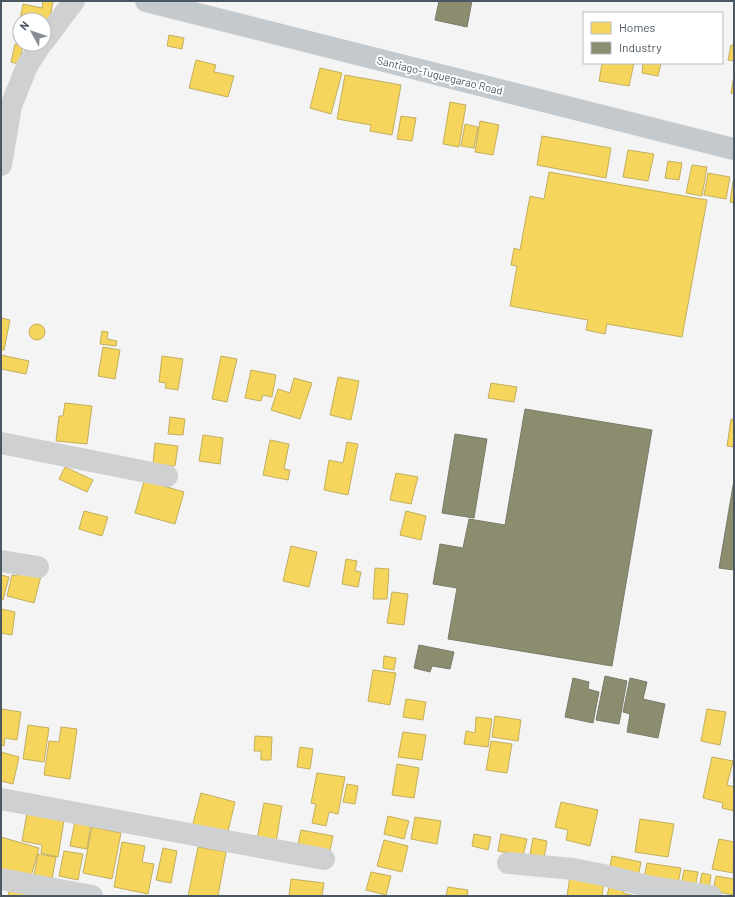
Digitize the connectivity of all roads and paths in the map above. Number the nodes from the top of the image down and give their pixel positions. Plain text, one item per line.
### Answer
1 (74, 1) edge
2 (146, 1) edge
3 (52, 30) edge
4 (36, 52) edge
5 (734, 149) edge
6 (1, 165) edge
7 (1, 443) edge
8 (167, 476) dead end
9 (1, 561) edge
10 (38, 567) dead end
11 (1, 799) edge
12 (324, 859) dead end
13 (508, 863) dead end
14 (1, 879) edge
15 (92, 896) edge
16 (711, 896) edge

1 - 3 street
2 - 5 highway, Santiago-Tuguegarao Road
4 - 6 street
7 - 8 street
9 - 10 street
11 - 12 street
13 - 16 street
14 - 15 street

